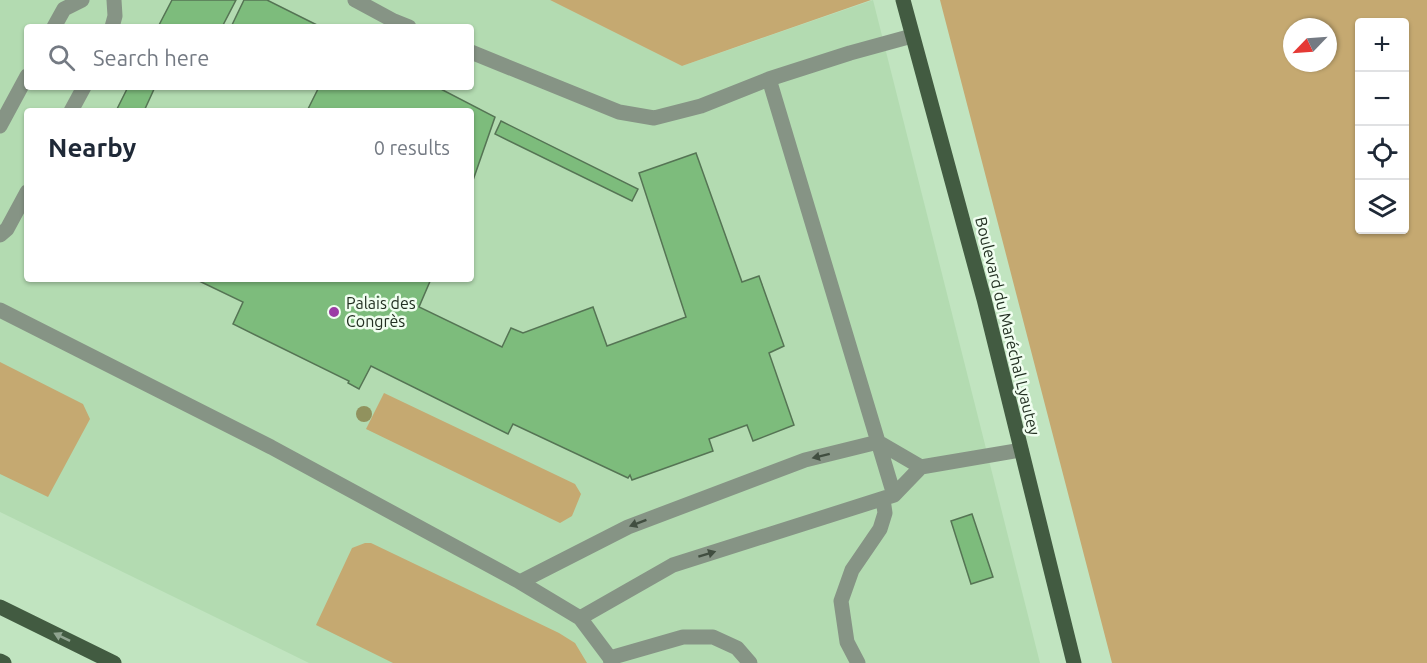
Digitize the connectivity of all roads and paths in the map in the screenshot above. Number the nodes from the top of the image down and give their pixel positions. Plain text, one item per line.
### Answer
1 (82, 0) edge
2 (114, 0) edge
3 (355, 0) edge
4 (903, 0) edge
5 (56, 24) edge
6 (113, 24) edge
7 (402, 24) edge
8 (912, 36) junction
9 (474, 53) edge
10 (769, 79) junction
11 (24, 82) edge
12 (82, 90) edge
13 (73, 108) edge
14 (0, 126) edge
15 (24, 198) edge
16 (0, 235) edge
17 (0, 310) edge
18 (878, 442) junction
19 (1021, 450) junction
20 (921, 467) junction
21 (889, 497) junction
22 (520, 582) junction
23 (0, 607) edge
24 (580, 618) junction
25 (611, 660) edge
26 (0, 661) edge
27 (4, 663) edge
28 (114, 663) edge
29 (750, 663) edge
30 (858, 663) edge
31 (1074, 663) edge

1 - 5 lane
2 - 6 lane
3 - 7 lane
4 - 8 main road, Boulevard du Maréchal Lyautey
8 - 10 lane
8 - 19 main road, Boulevard du Maréchal Lyautey
9 - 10 lane
10 - 18 lane
11 - 14 lane
12 - 13 lane
15 - 16 lane
17 - 22 lane
18 - 20 lane
18 - 21 lane
18 -> 22 lane
19 - 20 lane
19 - 31 main road, Boulevard du Maréchal Lyautey
20 - 21 lane
24 -> 21 lane
21 - 30 lane
22 - 24 lane
28 -> 23 main road
24 - 25 lane
25 - 29 lane
26 - 27 main road

